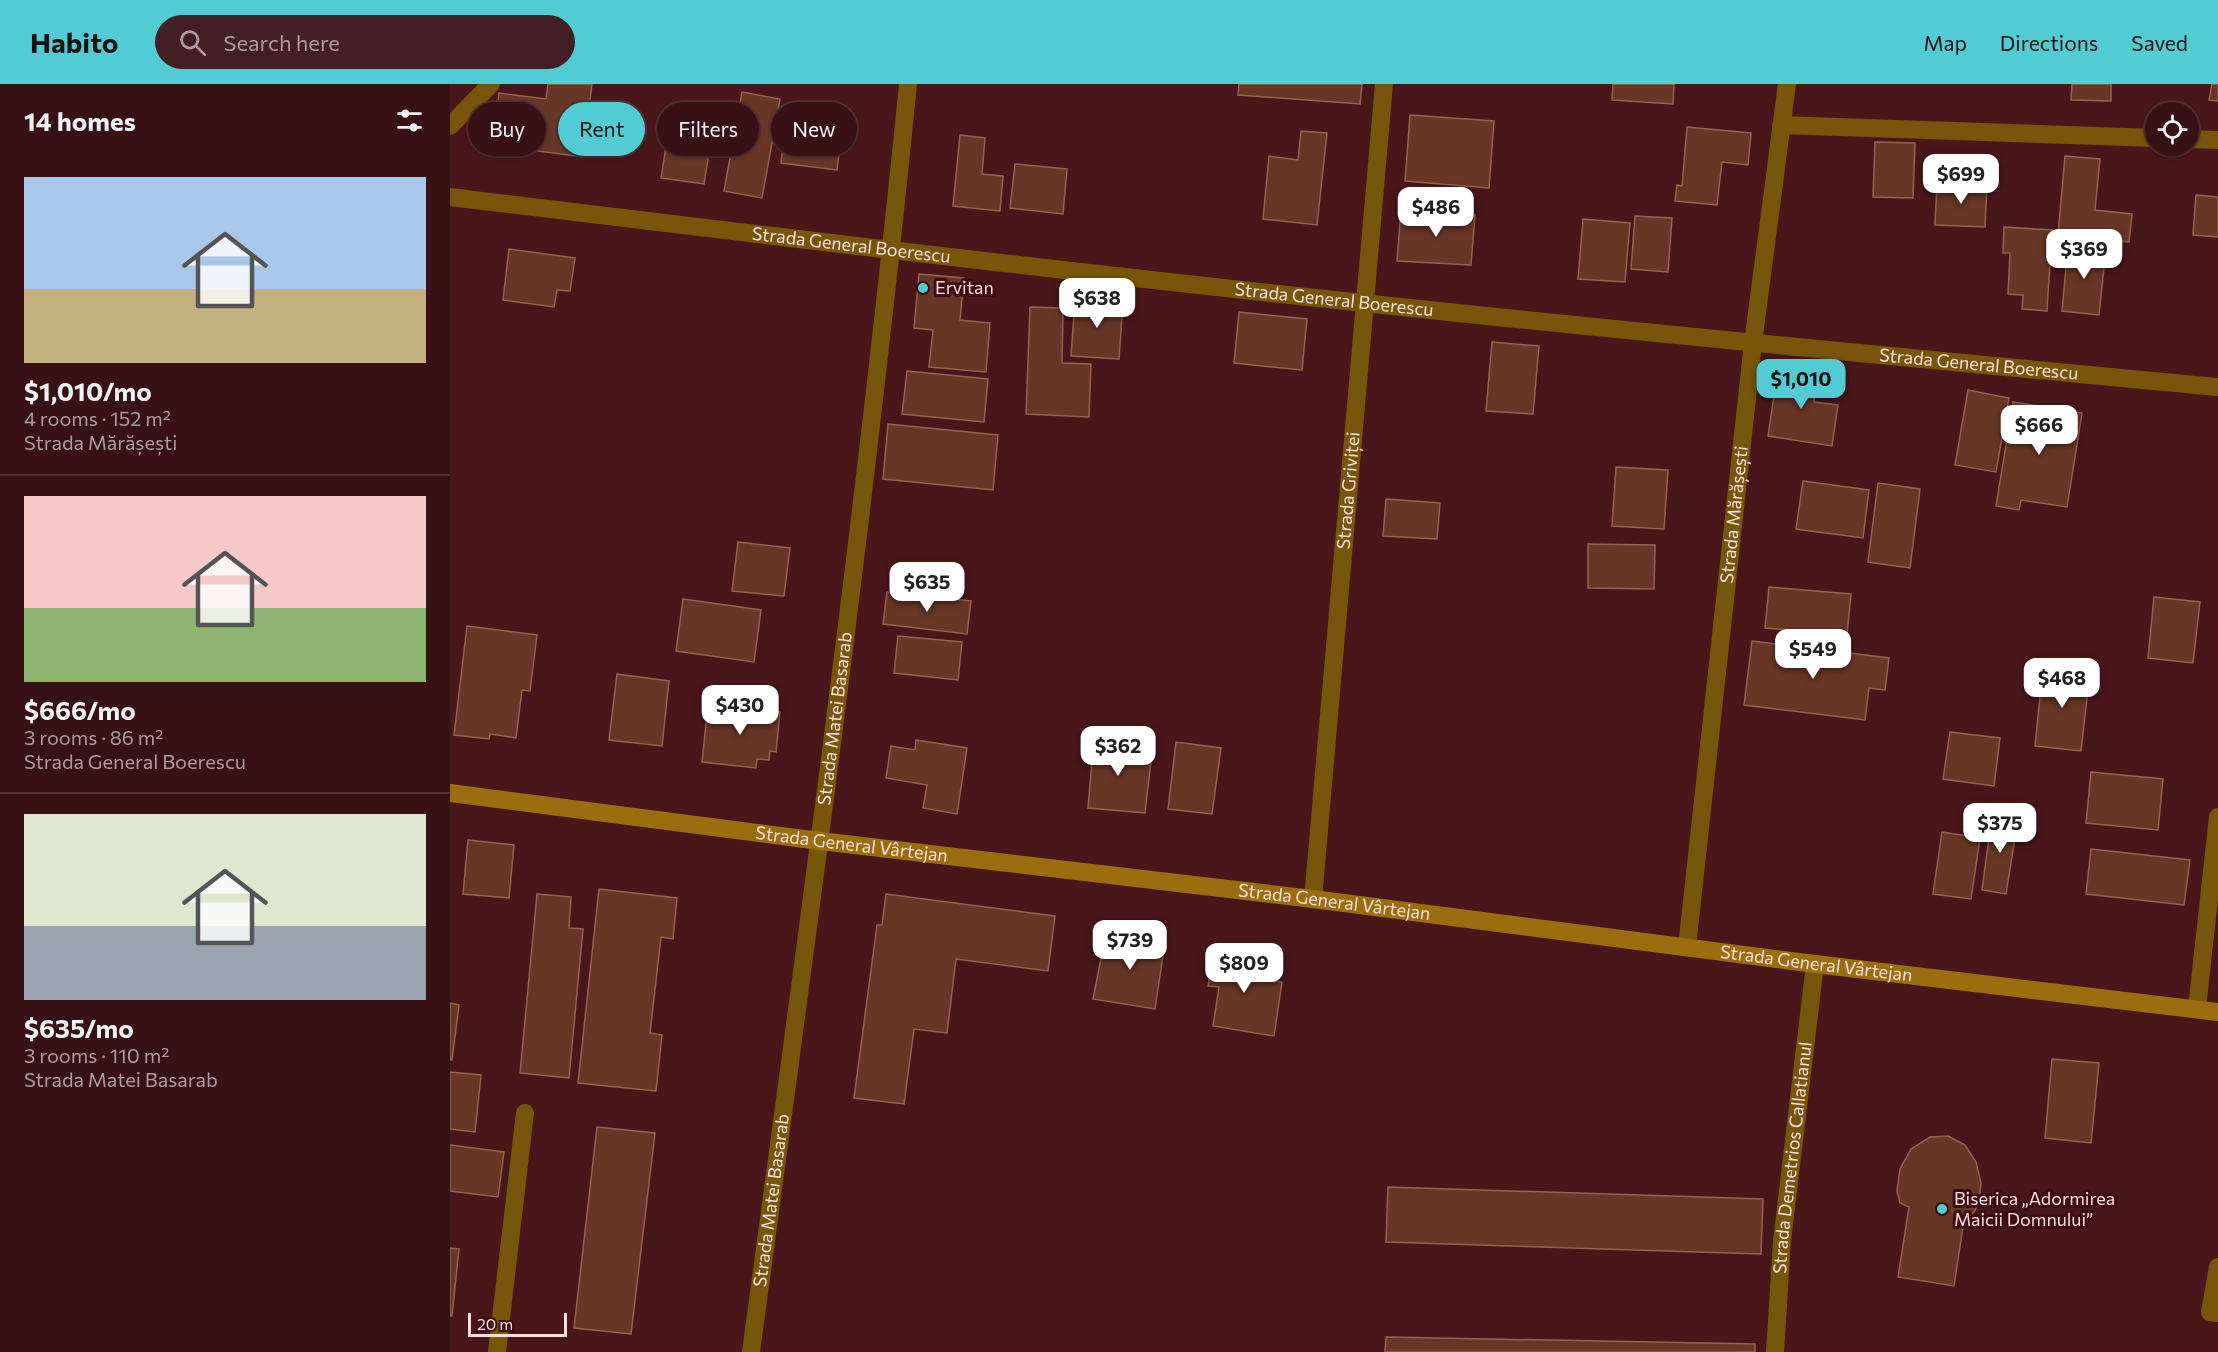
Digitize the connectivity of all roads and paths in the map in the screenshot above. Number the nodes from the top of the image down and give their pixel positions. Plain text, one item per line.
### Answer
1 (490, 84) edge
2 (909, 84) edge
3 (1384, 84) edge
4 (1787, 84) edge
5 (1781, 125) junction
6 (450, 126) edge
7 (2145, 138) edge
8 (2199, 139) edge
9 (2218, 140) edge
10 (450, 197) edge
11 (892, 250) junction
12 (1365, 303) junction
13 (1754, 343) junction
14 (2218, 387) edge
15 (450, 793) edge
16 (2218, 817) edge
17 (820, 840) junction
18 (1313, 899) junction
19 (1688, 947) junction
20 (1815, 964) junction
21 (2197, 1008) junction
22 (2218, 1012) edge
23 (525, 1113) dead end
24 (2218, 1267) edge
25 (2218, 1313) edge
26 (498, 1352) edge
27 (751, 1352) edge
28 (1775, 1352) edge

1 - 6 street
2 - 11 street, Strada Matei Basarab
3 - 12 street, Strada Griviței
4 - 5 street, Strada Mărășești
5 - 7 street
5 - 13 street, Strada Mărășești
8 - 9 street
10 - 11 street, Strada General Boerescu
11 - 12 street, Strada General Boerescu
11 - 17 street, Strada Matei Basarab
12 - 13 street, Strada General Boerescu
12 - 18 street, Strada Griviței
13 - 14 street, Strada General Boerescu
13 - 19 street, Strada Mărășești
15 - 17 street, Strada General Vârtejan
16 - 21 street
17 - 18 street, Strada General Vârtejan
17 - 27 street, Strada Matei Basarab
18 - 19 street, Strada General Vârtejan
19 - 20 street, Strada General Vârtejan
20 - 21 street, Strada General Vârtejan
20 - 28 street, Strada Demetrios Callatianul
21 - 22 street, Strada General Vârtejan
23 - 26 street
24 - 25 street

